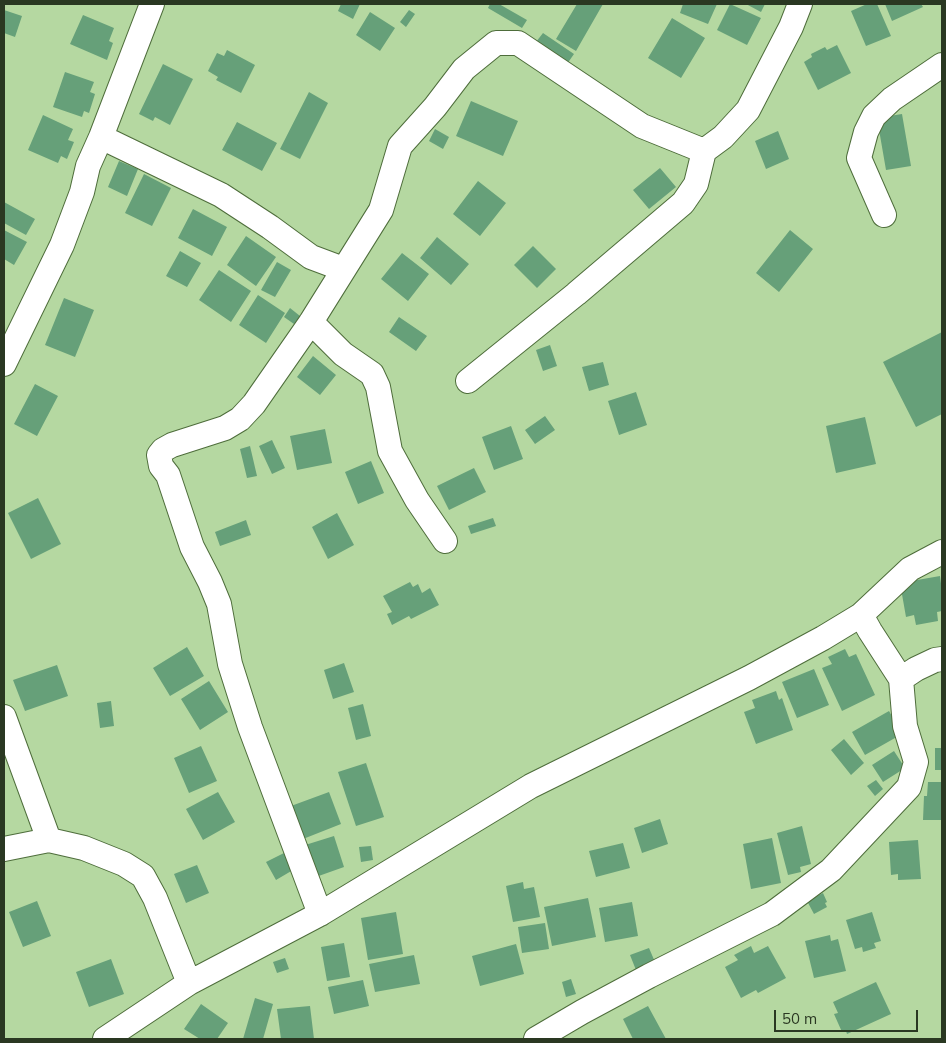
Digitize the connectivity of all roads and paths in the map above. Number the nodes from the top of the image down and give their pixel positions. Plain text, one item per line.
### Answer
1 (152, 4) edge
2 (800, 4) edge
3 (942, 65) edge
4 (101, 137) junction
5 (704, 151) junction
6 (884, 215) dead end
7 (343, 269) junction
8 (311, 322) junction
9 (4, 364) edge
10 (468, 381) dead end
11 (445, 541) dead end
12 (942, 552) edge
13 (861, 615) junction
14 (942, 659) edge
15 (901, 679) junction
16 (4, 717) edge
17 (48, 840) junction
18 (4, 849) edge
19 (320, 914) junction
20 (188, 983) junction
21 (105, 1039) edge
22 (536, 1039) edge

1 - 4 street
2 - 5 street
3 - 6 street
4 - 7 street
4 - 9 street
5 - 7 street
5 - 10 street
7 - 8 street
8 - 11 street
8 - 19 street
12 - 13 street
13 - 15 street
13 - 19 street
14 - 15 street
15 - 22 street
16 - 17 street
17 - 18 street
17 - 20 street
19 - 20 street
20 - 21 street

